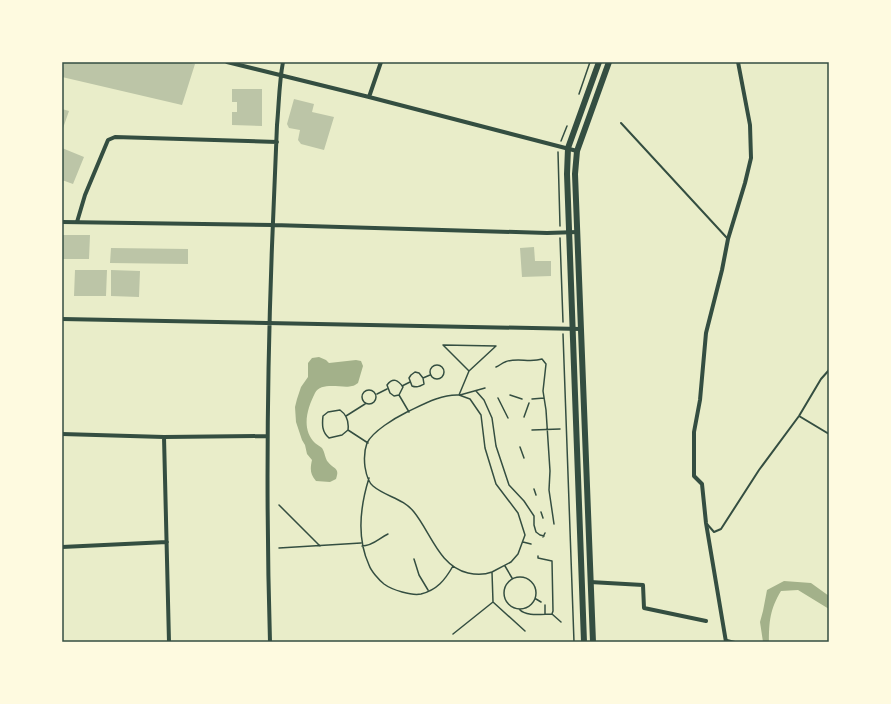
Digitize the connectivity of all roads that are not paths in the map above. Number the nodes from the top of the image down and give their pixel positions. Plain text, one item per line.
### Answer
1 (227, 62) edge
2 (283, 62) edge
3 (381, 62) edge
4 (599, 62) edge
5 (609, 62) edge
6 (738, 62) edge
7 (280, 75) junction
8 (369, 97) junction
9 (621, 123) dead end
10 (276, 142) junction
11 (568, 148) junction
12 (577, 151) junction
13 (62, 222) edge
14 (77, 222) junction
15 (273, 224) junction
16 (578, 232) junction
17 (568, 233) junction
18 (728, 239) junction
19 (62, 320) edge
20 (269, 323) junction
21 (581, 329) junction
22 (573, 330) junction
23 (829, 370) edge
24 (799, 416) junction
25 (62, 434) edge
26 (829, 434) edge
27 (267, 436) junction
28 (164, 437) junction
29 (706, 523) junction
30 (166, 542) junction
31 (62, 547) edge
32 (590, 582) junction
33 (706, 621) dead end
34 (726, 641) edge
35 (168, 642) edge
36 (270, 642) edge
37 (584, 642) edge
38 (593, 642) edge
39 (735, 642) edge

1 - 7 street
2 - 7 street
3 - 8 street
4 - 11 main road
5 - 12 main road
6 - 18 street
7 - 8 street
7 - 10 street
8 - 11 street
9 - 18 lane
10 - 14 street
10 - 15 street
11 - 12 street
11 - 17 main road
12 - 16 main road
13 - 14 street
14 - 15 street
15 - 17 street
15 - 20 street
16 - 17 street
16 - 21 main road
17 - 22 main road
18 - 29 street
19 - 20 street
20 - 22 street
20 - 27 street
21 - 22 street
21 - 32 main road
22 - 37 main road
23 - 24 lane
24 - 26 lane
24 - 29 lane
25 - 28 street
27 - 28 street
27 - 36 street
28 - 30 street
29 - 34 street
30 - 31 street
30 - 35 street
32 - 33 street
32 - 38 main road
34 - 39 lane

